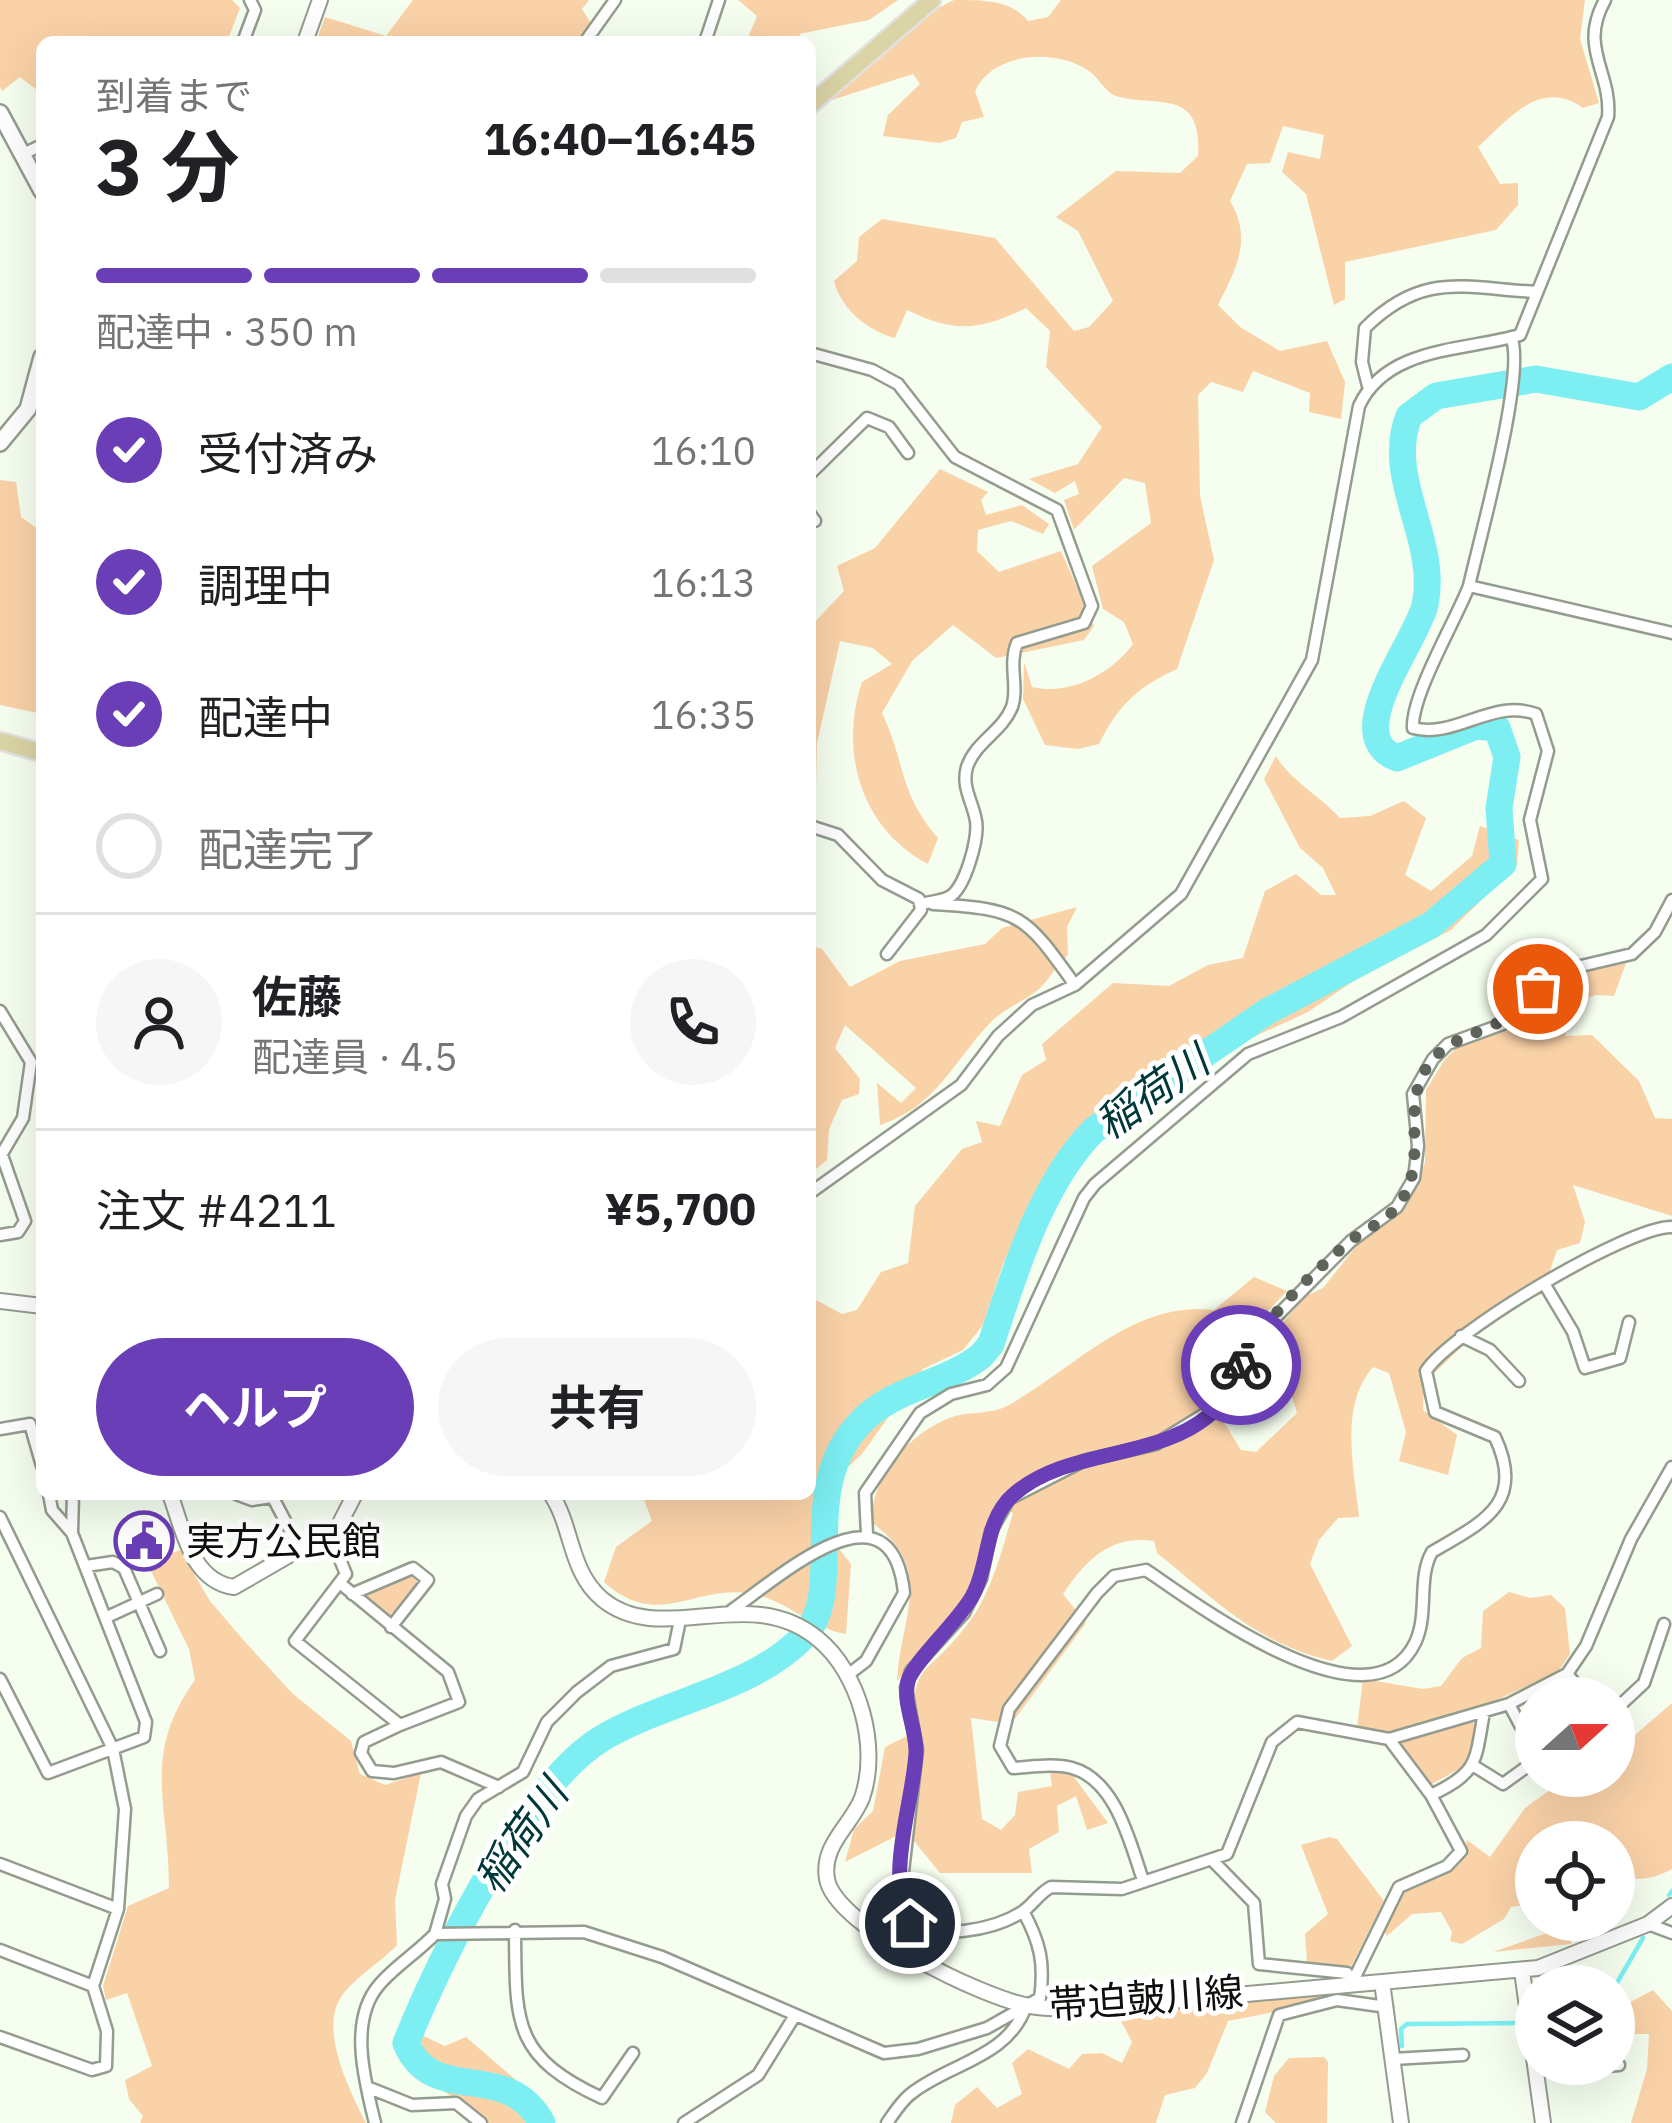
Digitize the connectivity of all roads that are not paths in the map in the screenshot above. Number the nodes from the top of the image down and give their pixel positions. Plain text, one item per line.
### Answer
1 (250, 0) edge
2 (320, 0) edge
3 (615, 0) edge
4 (719, 0) edge
5 (932, 0) edge
6 (1605, 0) edge
7 (245, 36) edge
8 (307, 36) edge
9 (589, 36) edge
10 (707, 36) edge
11 (816, 100) edge
12 (0, 113) edge
13 (36, 148) edge
14 (21, 155) junction
15 (36, 180) edge
16 (1537, 292) junction
17 (1514, 344) junction
18 (816, 355) edge
19 (1368, 386) junction
20 (36, 388) edge
21 (0, 443) edge
22 (908, 453) dead end
23 (816, 468) edge
24 (1469, 586) junction
25 (1672, 633) edge
26 (0, 741) edge
27 (36, 751) edge
28 (816, 828) edge
29 (1672, 900) edge
30 (921, 904) junction
31 (887, 954) dead end
32 (1075, 985) junction
33 (0, 1011) edge
34 (1, 1157) edge
35 (816, 1189) edge
36 (1672, 1226) edge
37 (0, 1235) edge
38 (1546, 1285) junction
39 (0, 1300) edge
40 (36, 1305) edge
41 (1629, 1322) dead end
42 (1461, 1336) junction
43 (1519, 1381) dead end
44 (0, 1429) edge
45 (36, 1445) edge
46 (1672, 1467) edge
47 (50, 1500) edge
48 (73, 1500) edge
49 (172, 1500) edge
50 (273, 1500) edge
51 (354, 1500) edge
52 (553, 1500) edge
53 (0, 1517) edge
54 (72, 1533) junction
55 (329, 1533) junction
56 (867, 1534) junction
57 (301, 1551) junction
58 (86, 1566) junction
59 (341, 1584) junction
60 (158, 1594) dead end
61 (352, 1594) junction
62 (139, 1602) junction
63 (732, 1610) junction
64 (106, 1617) junction
65 (680, 1619) junction
66 (1664, 1624) dead end
67 (391, 1627) junction
68 (160, 1651) dead end
69 (849, 1674) junction
70 (1567, 1674) junction
71 (1570, 1677) edge
72 (0, 1679) edge
73 (1635, 1691) edge
74 (1508, 1704) junction
75 (1484, 1712) junction
76 (1515, 1717) edge
77 (400, 1725) junction
78 (1389, 1739) junction
79 (113, 1749) junction
80 (1474, 1766) junction
81 (1515, 1774) edge
82 (499, 1787) junction
83 (1431, 1795) junction
84 (1214, 1862) junction
85 (0, 1864) edge
86 (1143, 1880) junction
87 (1672, 1906) edge
88 (118, 1909) junction
89 (1023, 1911) junction
90 (1648, 1924) junction
91 (515, 1930) junction
92 (1672, 1933) edge
93 (439, 1934) junction
94 (0, 1950) edge
95 (1551, 1965) edge
96 (1515, 1972) edge
97 (1382, 1982) junction
98 (1350, 1985) junction
99 (93, 1986) junction
100 (1026, 2006) junction
101 (1387, 2008) junction
102 (794, 2017) junction
103 (0, 2036) edge
104 (633, 2053) dead end
105 (1463, 2055) dead end
106 (1394, 2059) junction
107 (1538, 2085) edge
108 (367, 2087) junction
109 (707, 2109) junction
110 (375, 2123) edge
111 (481, 2123) edge
112 (684, 2123) edge
113 (714, 2123) edge
114 (887, 2123) edge
115 (1242, 2123) edge
116 (1401, 2123) edge
117 (1543, 2123) edge

1 - 7 street
2 - 8 street
3 - 9 street
4 - 10 street
5 - 11 main road
6 - 16 street
12 - 14 main road
13 - 14 street
14 - 15 main road
16 - 17 street
16 - 19 street
17 - 19 street
17 - 24 street
18 - 30 street
19 - 32 street
20 - 21 main road
22 - 23 street
24 - 25 street
24 - 56 street
26 - 27 main road
28 - 30 street
29 - 89 street
30 - 31 street
30 - 32 street
32 - 35 street
33 - 34 street
34 - 37 street
36 - 38 street
38 - 41 street
38 - 42 street
39 - 40 street
42 - 43 street
42 - 86 street
44 - 45 street
46 - 70 street
47 - 54 street
48 - 54 street
49 - 57 street
50 - 57 street
51 - 55 street
52 - 65 street
53 - 79 street
54 - 58 street
55 - 57 street
55 - 59 street
56 - 63 street
56 - 69 street
58 - 62 street
58 - 64 street
59 - 61 street
59 - 77 street
60 - 62 street
61 - 67 street
61 - 67 street
62 - 64 street
62 - 68 street
63 - 65 street
63 - 69 street
64 - 79 street
65 - 82 street
66 - 73 street
67 - 77 street
69 - 100 street, 帯迫皷川線
70 - 71 street
70 - 74 street
72 - 79 street
74 - 75 street
74 - 76 street
75 - 78 street
75 - 80 street
77 - 82 street
78 - 83 street
78 - 84 street
79 - 88 street
80 - 81 street
80 - 83 street
82 - 93 street
83 - 98 street
84 - 86 street
84 - 98 street
85 - 88 street
86 - 89 street
87 - 90 street, 帯迫皷川線
88 - 99 street
89 - 100 street
90 - 92 street
90 - 95 street, 帯迫皷川線
91 - 93 street
91 - 102 street
91 - 104 street
93 - 108 street
94 - 99 street
96 - 97 street, 帯迫皷川線
97 - 98 street, 帯迫皷川線
97 - 101 street
98 - 100 street, 帯迫皷川線
99 - 103 street
100 - 102 street
100 - 114 street
101 - 106 street
101 - 115 street
102 - 109 street
105 - 106 street
106 - 116 street
107 - 117 street
108 - 110 street
108 - 111 street
109 - 112 street
109 - 113 street

